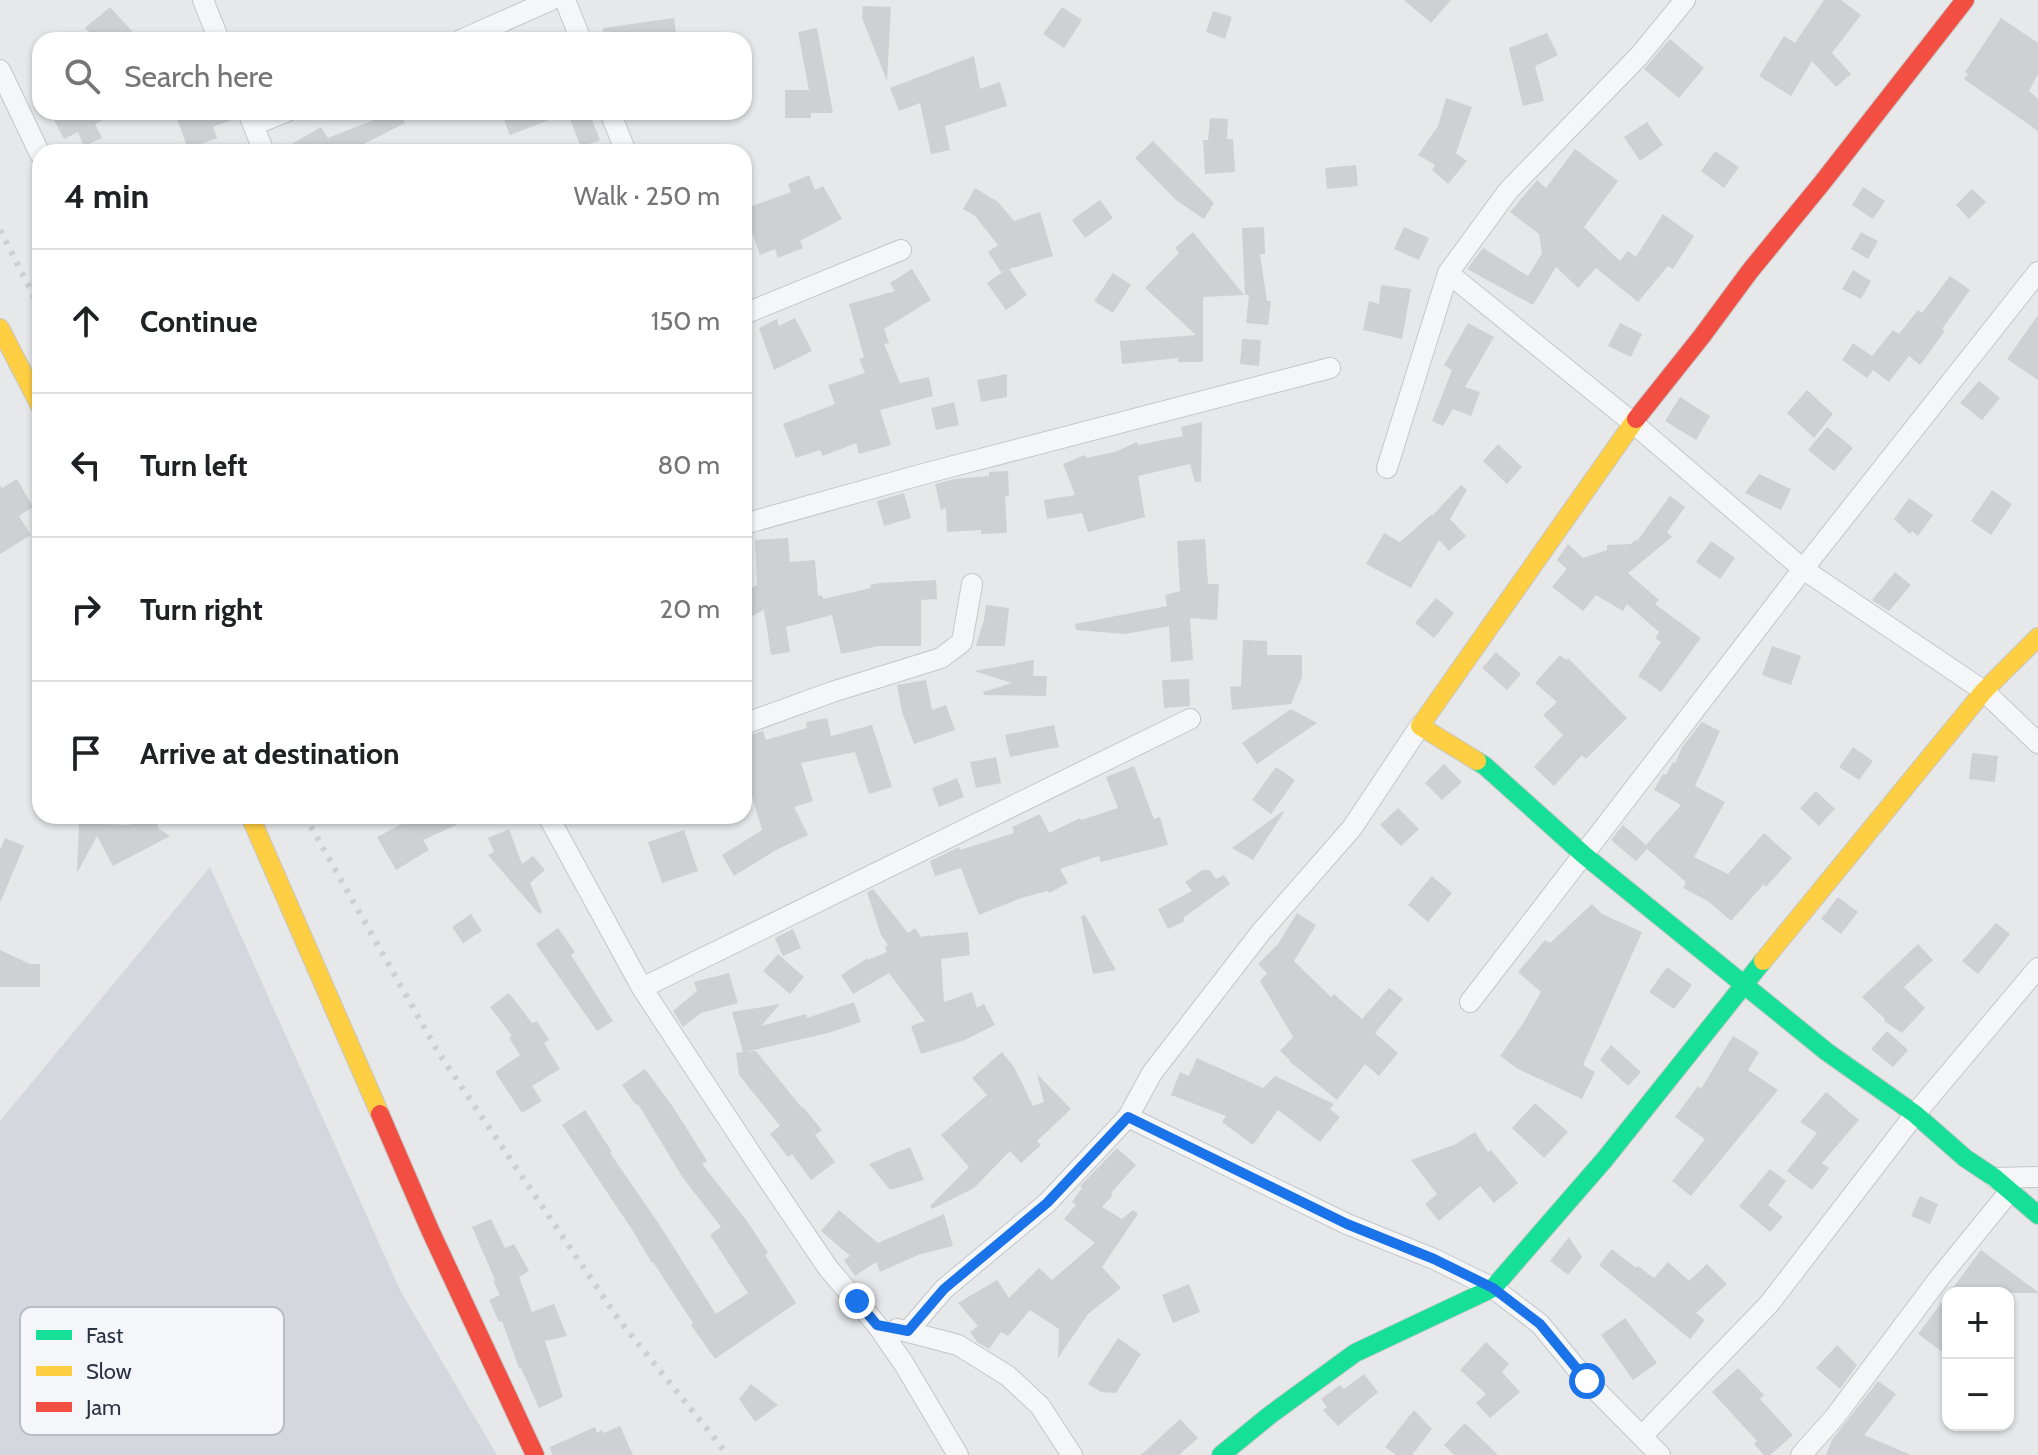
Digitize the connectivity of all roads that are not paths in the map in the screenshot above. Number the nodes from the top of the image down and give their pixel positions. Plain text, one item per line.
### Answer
1 (203, 0) edge
2 (551, 0) edge
3 (565, 0) edge
4 (1685, 0) edge
5 (1965, 0) edge
6 (216, 32) edge
7 (479, 32) edge
8 (578, 32) edge
9 (0, 70) edge
10 (250, 120) edge
11 (613, 120) edge
12 (35, 144) edge
13 (261, 144) edge
14 (623, 144) edge
15 (901, 250) dead end
16 (2038, 272) edge
17 (1448, 273) junction
18 (752, 311) edge
19 (0, 328) edge
20 (1330, 368) dead end
21 (32, 390) edge
22 (1633, 423) junction
23 (1387, 468) dead end
24 (752, 522) edge
25 (1803, 569) junction
26 (972, 584) dead end
27 (2038, 637) edge
28 (1984, 691) junction
29 (1190, 719) dead end
30 (752, 721) edge
31 (1420, 726) junction
32 (2038, 743) edge
33 (253, 824) edge
34 (552, 824) edge
35 (1584, 855) junction
36 (2038, 968) edge
37 (1744, 984) junction
38 (642, 988) junction
39 (1470, 1002) dead end
40 (1915, 1114) junction
41 (1128, 1117) junction
42 (2038, 1177) edge
43 (2002, 1184) junction
44 (2038, 1215) edge
45 (1493, 1288) junction
46 (877, 1325) junction
47 (908, 1331) junction
48 (1642, 1436) junction
49 (535, 1455) edge
50 (958, 1455) edge
51 (1072, 1455) edge
52 (1221, 1455) edge
53 (1660, 1455) edge
54 (1801, 1455) edge

1 - 6 street
2 - 7 street
3 - 8 street
4 - 17 street
5 - 22 street
9 - 12 street
10 - 13 street
11 - 14 street
15 - 18 street
16 - 25 street
17 - 22 street
17 - 23 street
19 - 21 street
20 - 24 street
22 - 25 street
22 - 31 street
25 - 28 street
25 - 35 street
26 - 30 street
27 - 28 street
28 - 32 street
28 - 37 street
29 - 38 street
31 - 35 street
31 - 41 street
33 - 49 street
34 - 38 street
35 - 37 street
35 - 39 street
36 - 40 street
37 - 40 street
37 - 45 street
38 - 46 street
40 - 43 street
40 - 48 street
41 - 45 street
41 - 47 street
42 - 43 street
43 - 44 street
43 - 54 street
45 - 48 street
45 - 52 street
46 - 47 street
46 - 50 street
47 - 51 street
48 - 53 street

